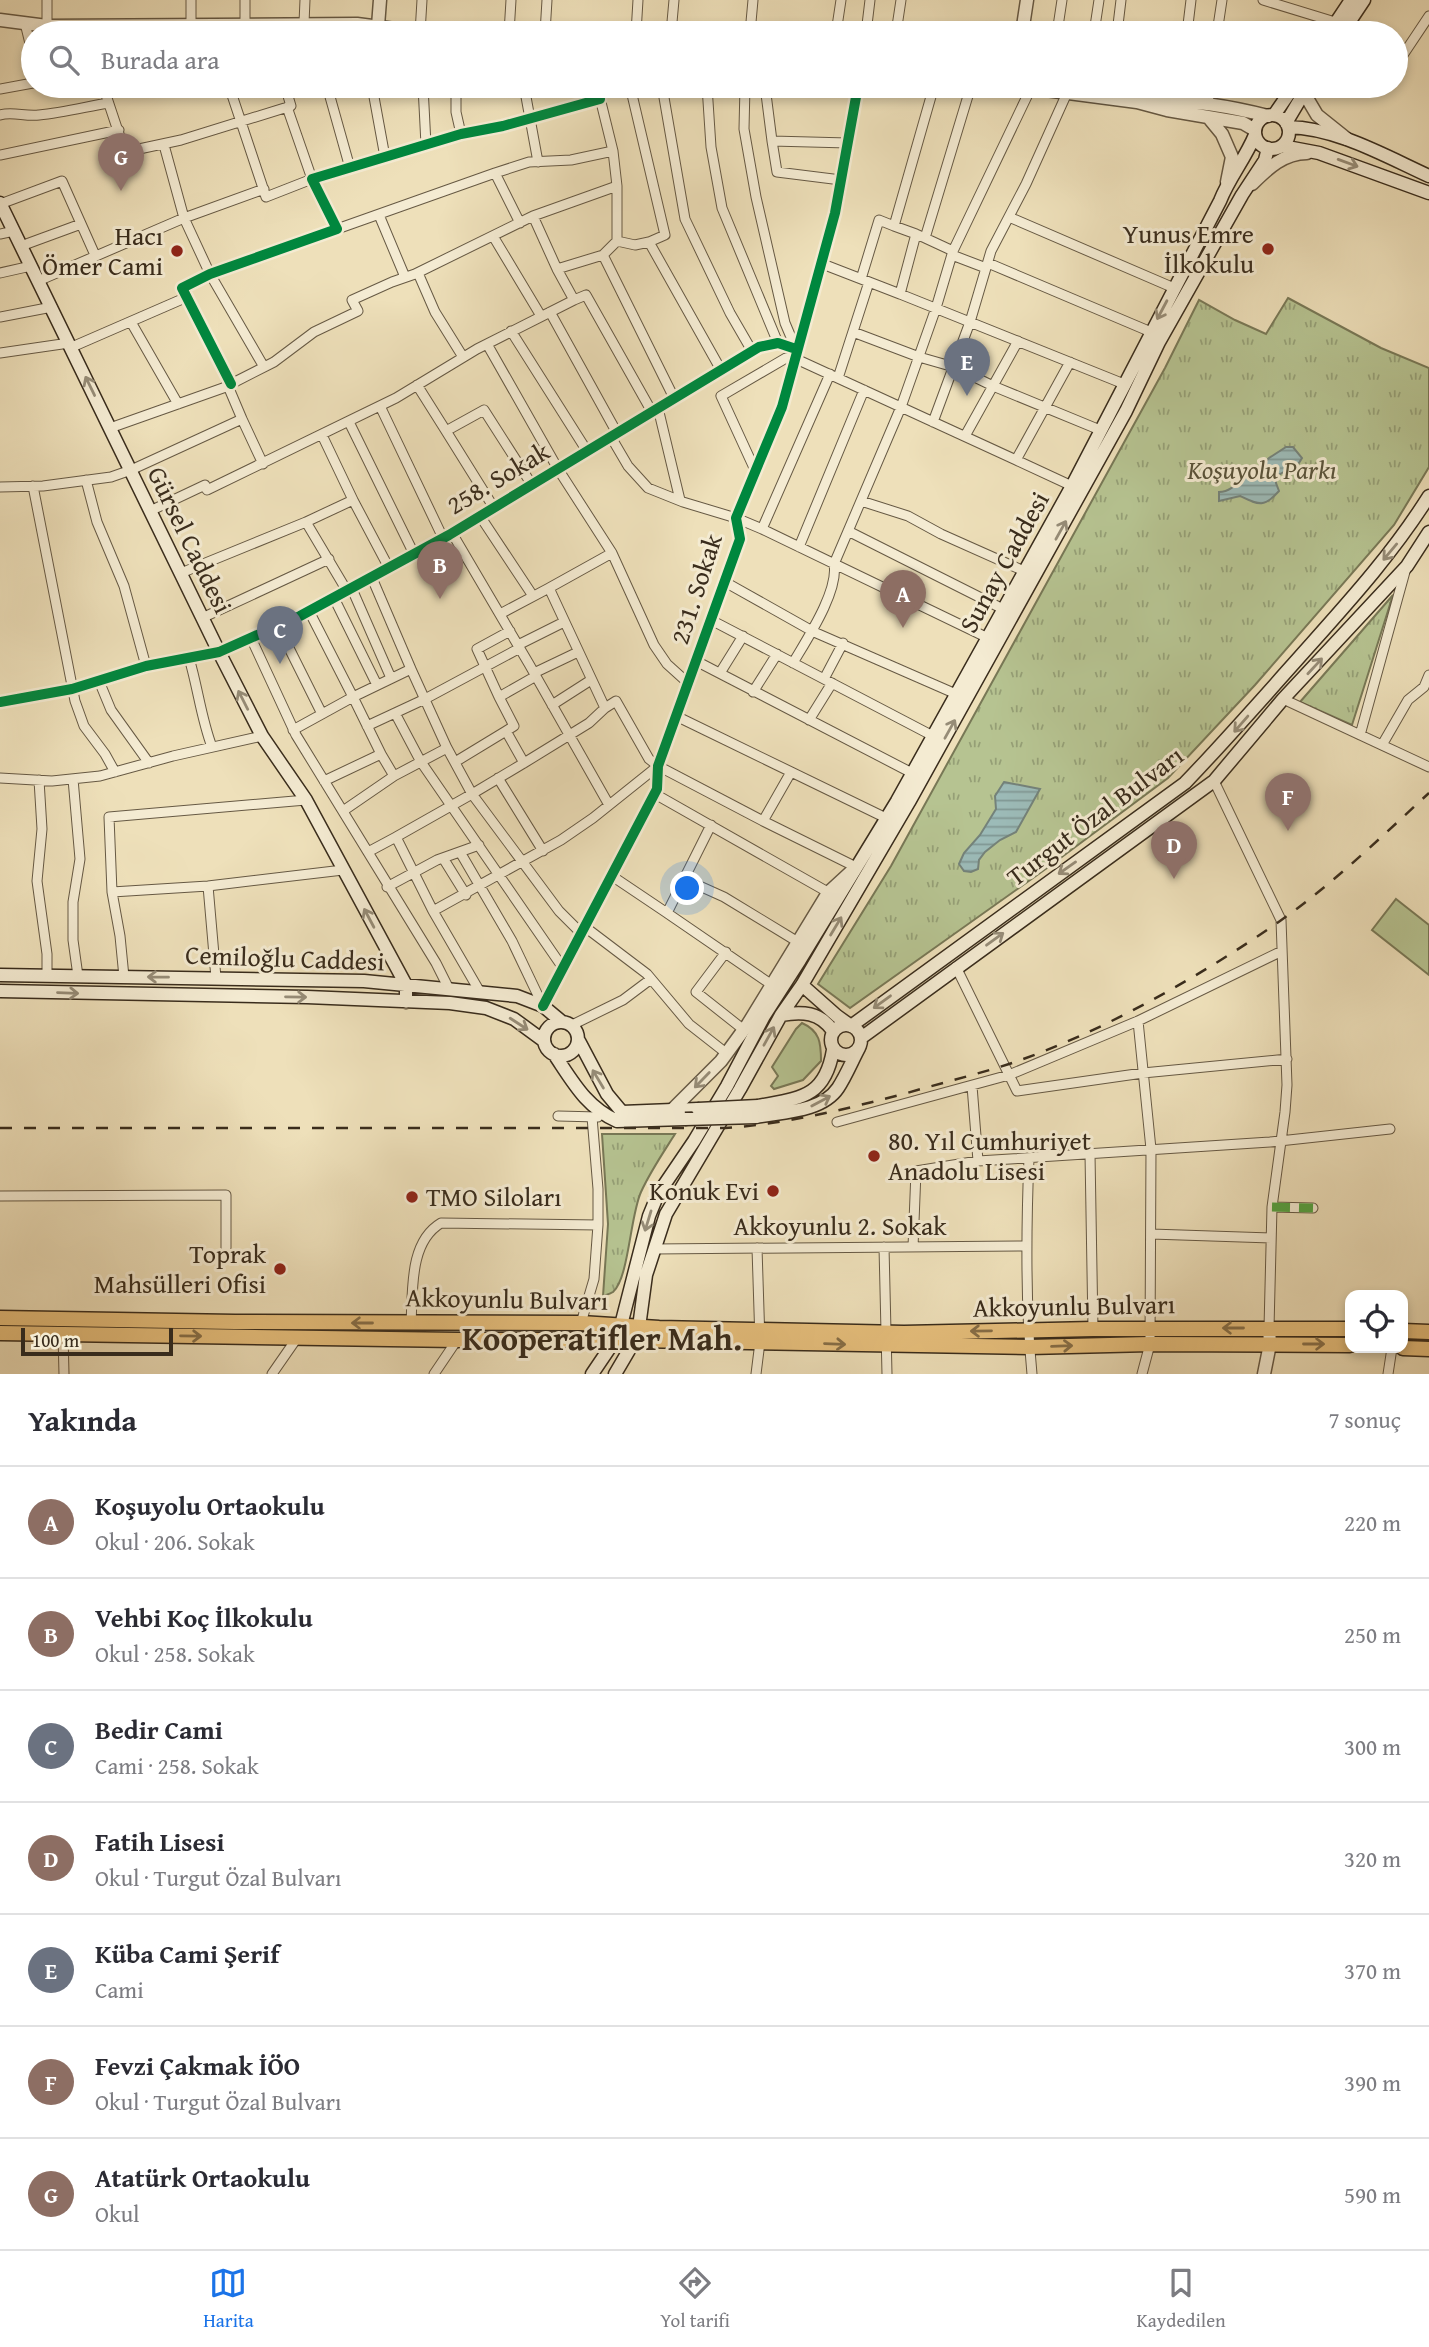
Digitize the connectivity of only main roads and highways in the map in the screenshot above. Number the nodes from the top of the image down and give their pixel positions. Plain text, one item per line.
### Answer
1 (380, 0) edge
2 (1027, 0) edge
3 (1351, 0) edge
4 (1364, 0) edge
5 (0, 20) edge
6 (378, 21) edge
7 (1024, 21) edge
8 (1340, 21) edge
9 (1344, 21) edge
10 (21, 23) edge
11 (1126, 98) edge
12 (1291, 98) edge
13 (1298, 98) edge
14 (1308, 98) edge
15 (1137, 102) junction
16 (1208, 111) junction
17 (1271, 115) junction
18 (1287, 125) junction
19 (1255, 133) junction
20 (1347, 139) junction
21 (1282, 146) junction
22 (1268, 148) junction
23 (1319, 153) junction
24 (1429, 176) edge
25 (1227, 183) junction
26 (1429, 193) edge
27 (1242, 195) junction
28 (0, 204) edge
29 (1429, 496) edge
30 (1429, 532) edge
31 (833, 895) junction
32 (0, 975) edge
33 (406, 985) junction
34 (802, 985) junction
35 (0, 991) edge
36 (406, 1002) junction
37 (781, 1015) junction
38 (566, 1023) junction
39 (851, 1026) junction
40 (833, 1031) junction
41 (544, 1041) junction
42 (579, 1041) junction
43 (860, 1043) junction
44 (833, 1050) junction
45 (554, 1054) junction
46 (673, 1109) junction
47 (757, 1112) junction
48 (616, 1115) junction
49 (0, 1318) edge
50 (621, 1325) junction
51 (1269, 1328) junction
52 (1345, 1329) edge
53 (1408, 1331) edge
54 (1429, 1332) edge
55 (637, 1333) junction
56 (0, 1334) edge
57 (1150, 1336) junction
58 (886, 1339) junction
59 (615, 1340) junction
60 (1270, 1344) junction
61 (1345, 1345) edge
62 (1408, 1348) edge
63 (1429, 1349) edge
64 (592, 1374) edge
65 (615, 1374) edge
66 (1264, 1374) edge

1 - 6 main road
2 - 7 main road
3 - 8 main road
4 - 9 main road
5 - 10 main road
11 - 15 main road
12 - 17 main road
13 - 18 main road
14 - 20 main road
15 - 16 main road
15 - 16 main road
16 - 17 main road
16 - 19 main road
16 - 25 main road, Sunay Caddesi
17 - 18 main road
17 - 19 main road
18 - 20 main road
18 - 21 main road
19 - 22 main road
19 - 25 main road
20 - 24 main road
21 - 22 main road
21 - 23 main road
22 - 27 main road
23 -> 26 main road
23 - 27 main road
25 -> 31 main road, Sunay Caddesi
34 -> 27 main road, Sunay Caddesi
33 -> 28 main road, Gürsel Caddesi
29 -> 39 main road, Turgut Özal Bulvarı
43 -> 30 main road, Turgut Özal Bulvarı
31 -> 46 main road
31 -> 50 main road, Sunay Caddesi
33 -> 32 main road, Cemiloğlu Caddesi
33 - 36 main road, Gürsel Caddesi
33 - 38 main road, Cemiloğlu Caddesi
34 - 37 main road, Sunay Caddesi
34 - 39 main road
35 -> 36 main road, Cemiloğlu Caddesi
36 -> 41 main road, Cemiloğlu Caddesi
37 - 40 main road
55 -> 37 main road, Sunay Caddesi
38 - 41 main road
38 - 42 main road
39 - 40 main road
39 - 43 main road
40 - 44 main road
41 - 45 main road
42 - 45 main road
48 -> 42 main road
43 - 44 main road
47 -> 43 main road
44 - 47 main road
45 - 48 main road
46 - 47 main road, bridge
46 - 48 main road
47 - 48 main road, bridge
50 -> 49 main road, Akkoyunlu Bulvarı
50 - 55 main road, Akkoyunlu Bulvarı
50 - 59 main road, Sunay Caddesi
51 - 52 main road, Akkoyunlu Bulvarı
51 -> 57 main road, Akkoyunlu Bulvarı
51 - 60 main road
53 - 54 main road
55 - 58 main road, Akkoyunlu Bulvarı
55 - 59 main road, Akkoyunlu Bulvarı
55 - 65 main road
56 -> 59 main road, Akkoyunlu Bulvarı
57 -> 58 main road, Akkoyunlu Bulvarı
58 -> 57 main road, Akkoyunlu Bulvarı
57 - 60 main road, Akkoyunlu Bulvarı
59 - 64 main road, Sunay Caddesi
60 -> 61 main road, Akkoyunlu Bulvarı
60 - 66 main road
62 - 63 main road

